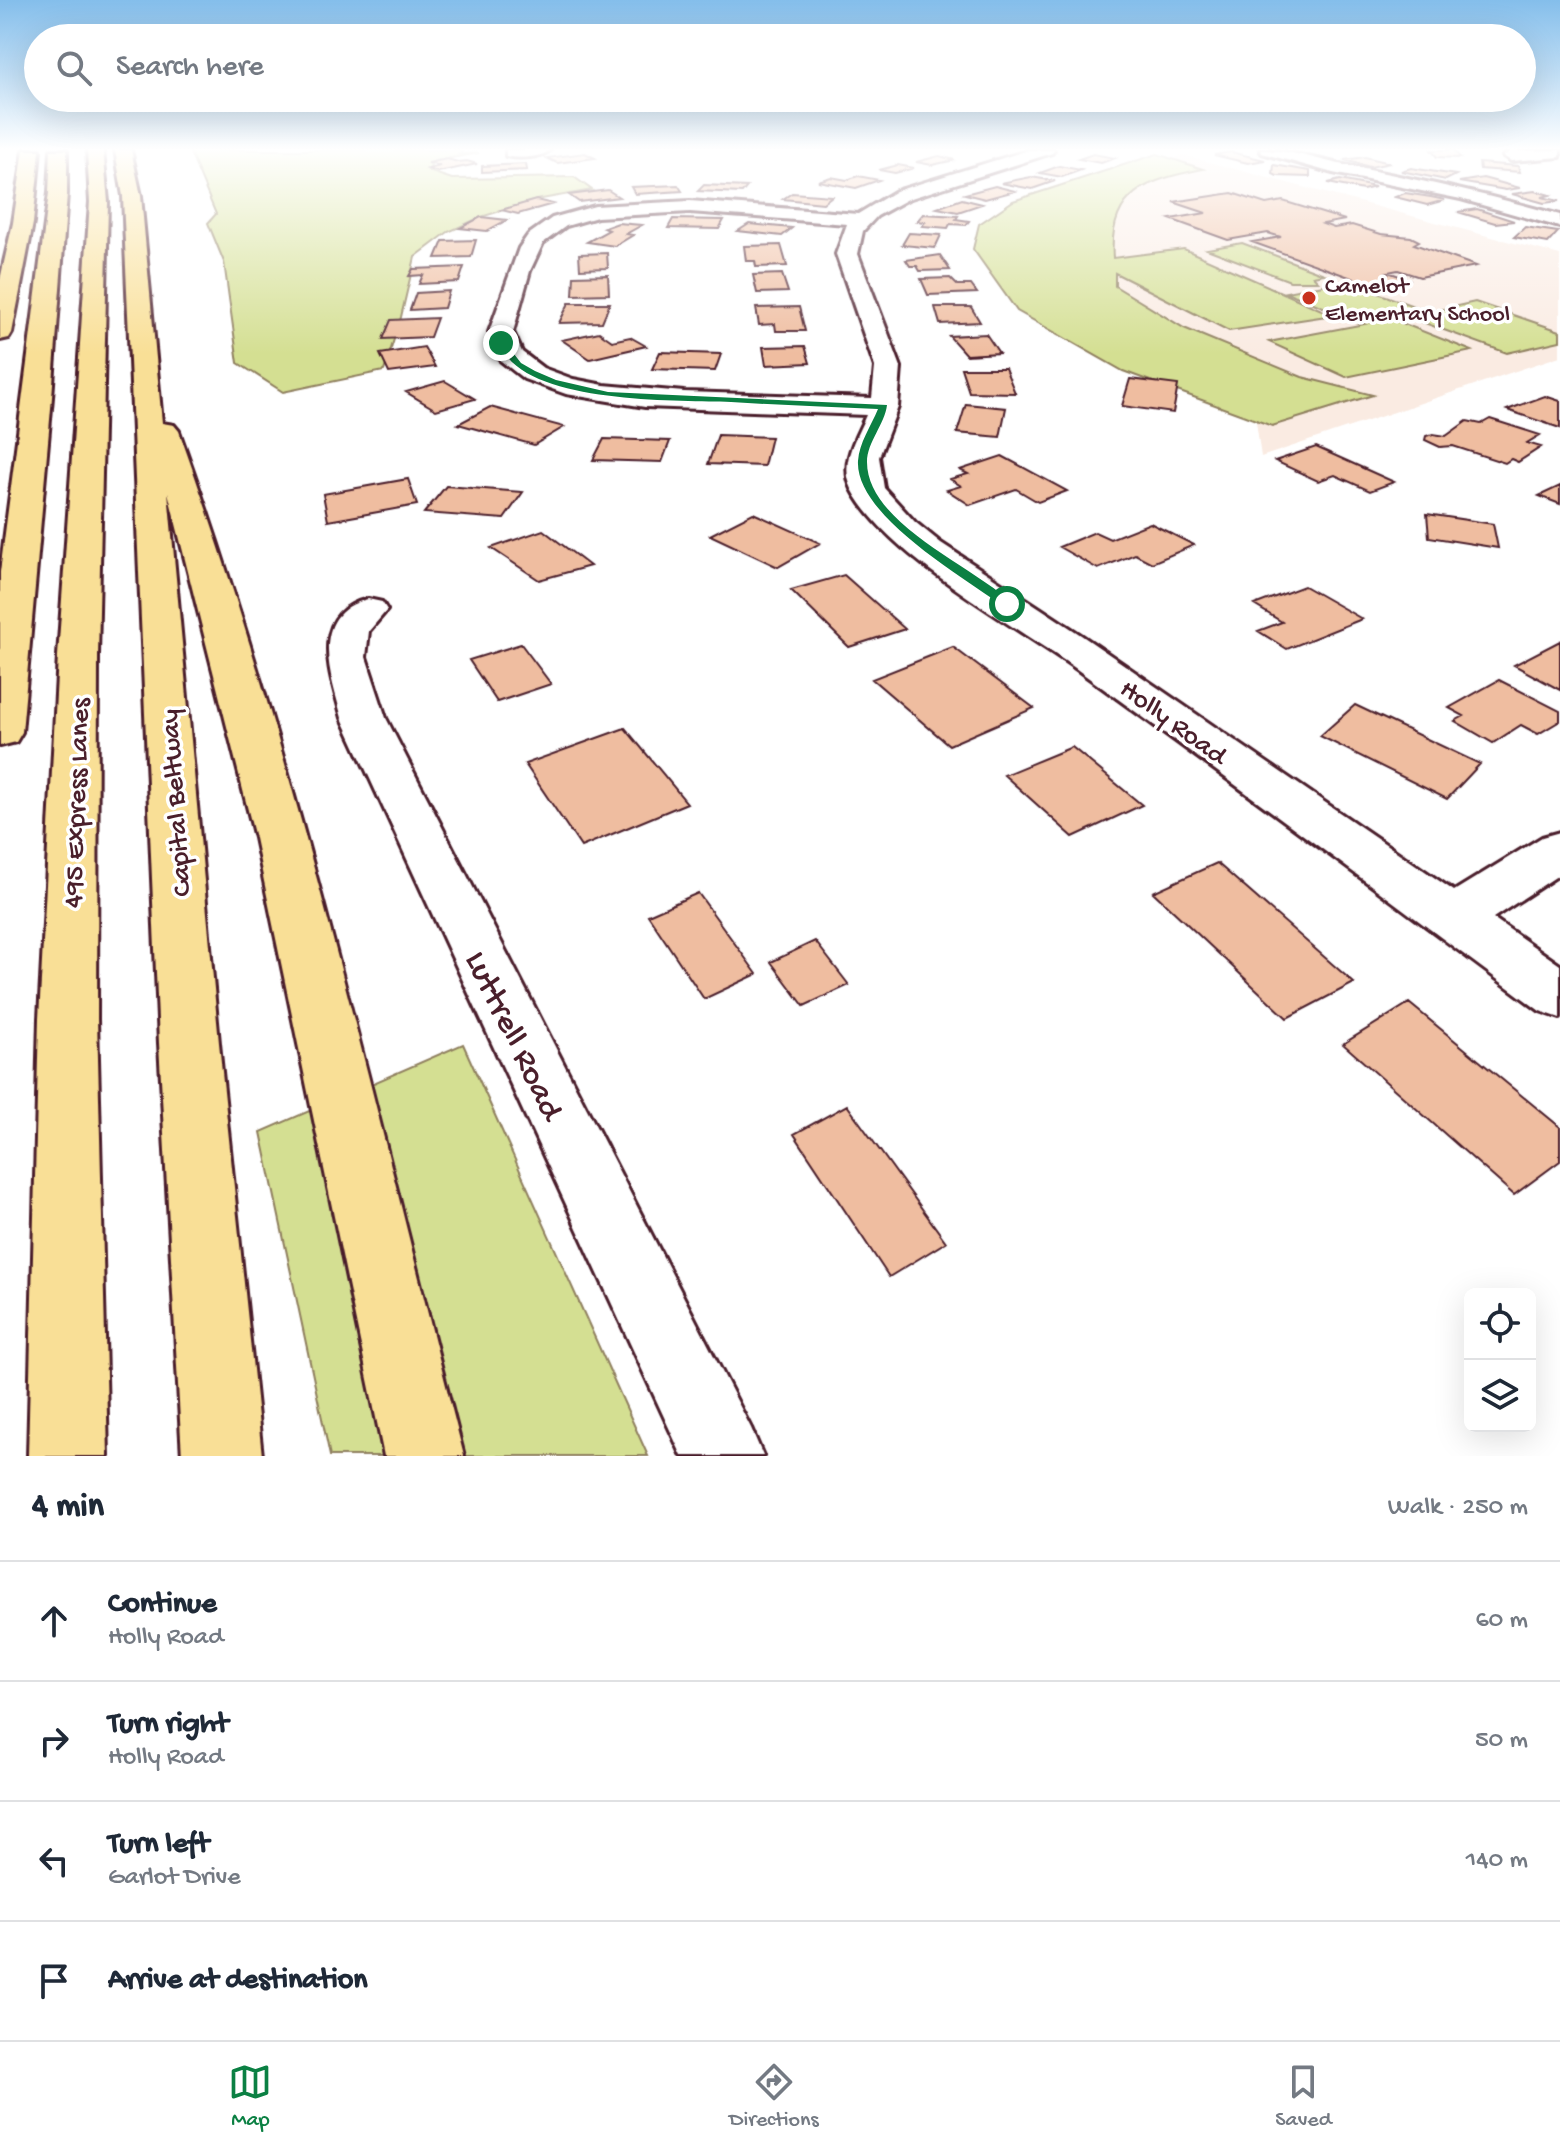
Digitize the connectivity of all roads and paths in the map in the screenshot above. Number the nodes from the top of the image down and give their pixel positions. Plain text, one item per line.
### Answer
1 (24, 218) edge
2 (53, 218) edge
3 (98, 218) edge
4 (133, 218) edge
5 (582, 218) edge
6 (840, 218) edge
7 (864, 218) edge
8 (861, 220) junction
9 (0, 333) edge
10 (144, 374) junction
11 (884, 407) junction
12 (368, 610) dead end
13 (0, 732) edge
14 (1560, 850) edge
15 (1453, 918) junction
16 (1560, 995) edge
17 (68, 1456) edge
18 (222, 1456) edge
19 (424, 1456) edge
20 (723, 1456) edge

1 - 9 highway
2 - 13 highway
3 - 17 highway, 495 Express Lanes
4 - 10 highway, Capital Beltway
5 - 11 street
6 - 8 street
7 - 8 street
8 - 11 street, Holly Road
10 - 18 highway, Capital Beltway
10 - 19 highway
11 - 15 street, Holly Road
12 - 20 street, Luttrell Road
14 - 15 street
15 - 16 street, Holly Road

